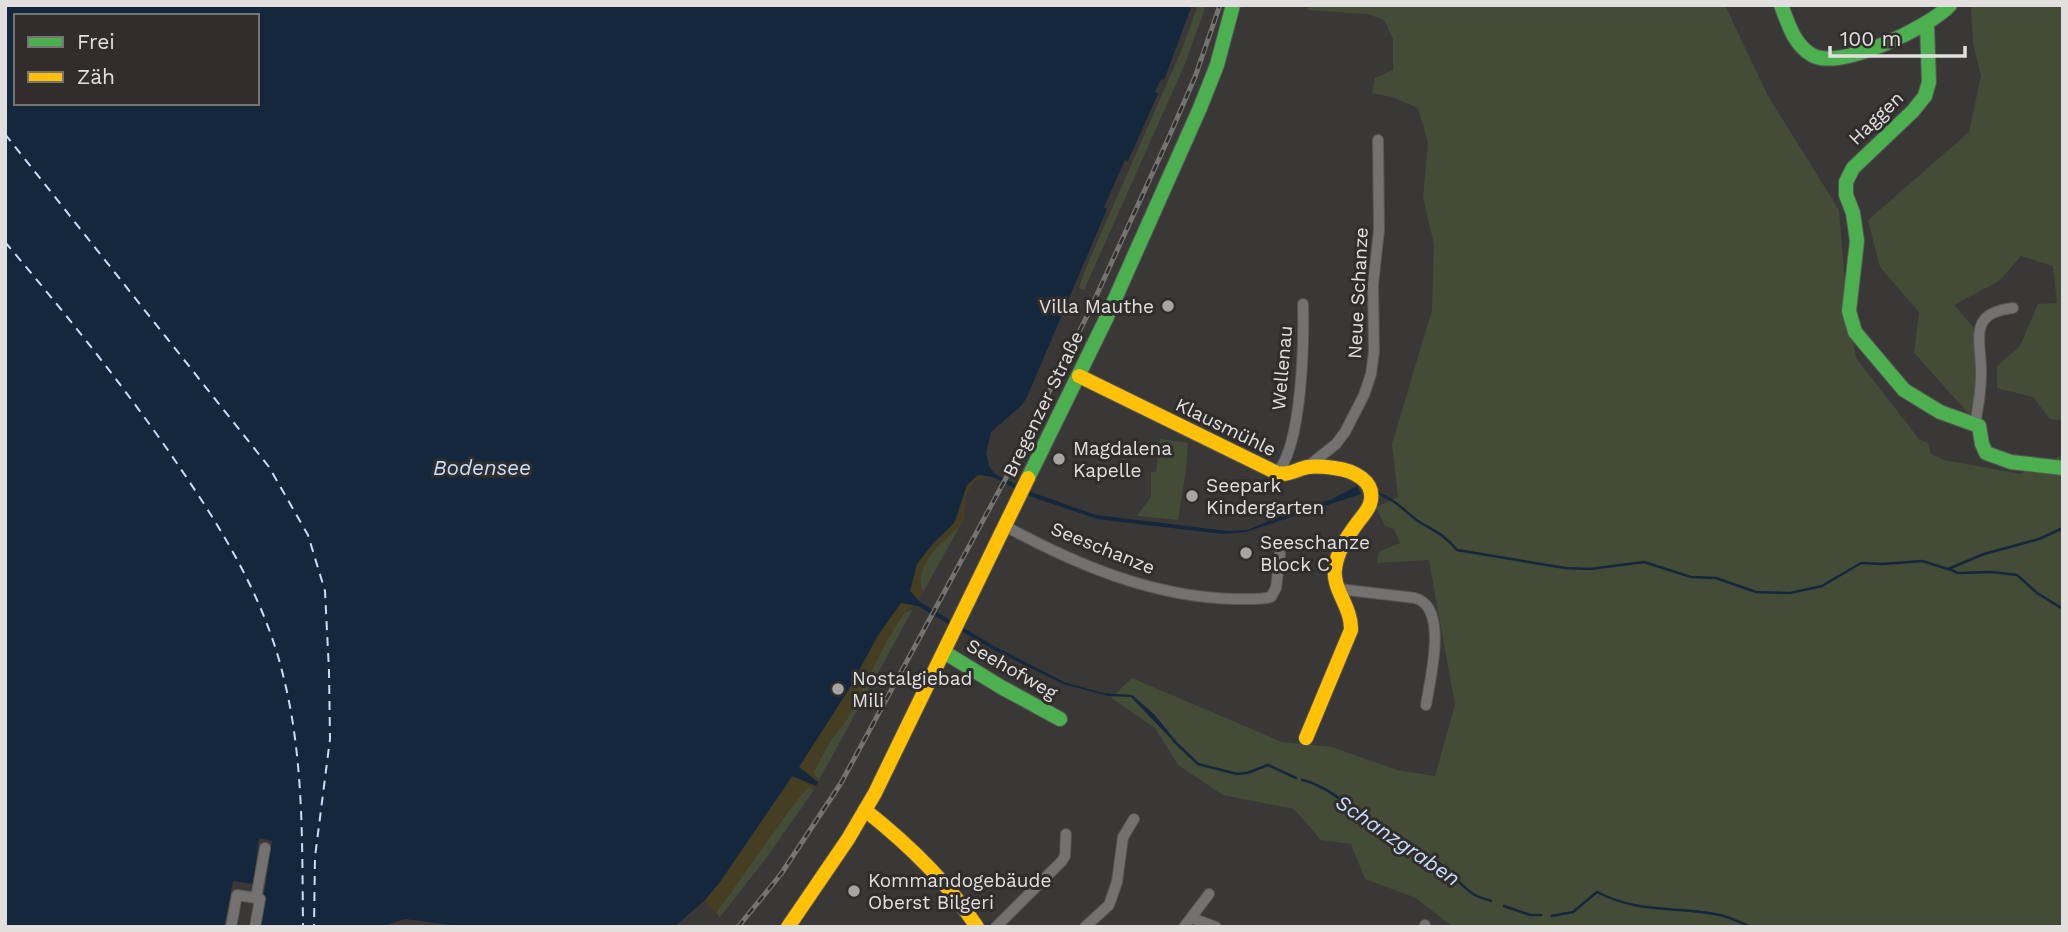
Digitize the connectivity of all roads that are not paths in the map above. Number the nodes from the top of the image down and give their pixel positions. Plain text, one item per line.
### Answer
1 (1233, 5) edge
2 (1781, 5) edge
3 (1950, 5) edge
4 (1927, 25) junction
5 (1378, 140) dead end
6 (1303, 304) dead end
7 (2012, 308) dead end
8 (1079, 376) junction
9 (1975, 424) junction
10 (1307, 467) junction
11 (2060, 468) edge
12 (1277, 473) junction
13 (1005, 526) junction
14 (1280, 554) dead end
15 (1339, 589) junction
16 (944, 652) junction
17 (1426, 705) dead end
18 (1060, 719) dead end
19 (1306, 738) dead end
20 (865, 810) junction
21 (1134, 819) dead end
22 (1066, 834) dead end
23 (265, 848) dead end
24 (1209, 894) dead end
25 (256, 898) junction
26 (1188, 922) edge
27 (231, 927) edge
28 (255, 927) edge
29 (788, 927) edge
30 (977, 927) edge
31 (996, 927) edge
32 (1085, 927) edge
33 (1216, 927) edge

1 - 8 street, Bregenzer Straße
2 - 4 street
3 - 4 street
4 - 9 street, Haggen
5 - 10 street, Neue Schanze
6 - 12 street, Wellenau
7 - 9 street
8 - 12 street, Klausmühle
8 - 13 street, Bregenzer Straße
9 - 11 street
10 - 12 street, Klausmühle
10 - 15 street, Klausmühle
13 - 14 street, Seeschanze
13 - 16 street, Bregenzer Straße
15 - 17 street
15 - 19 street, Klausmühle
16 - 18 street, Seehofweg
16 - 20 street, Bregenzer Straße
20 - 29 street, Bregenzer Straße
20 - 30 street
21 - 32 street
22 - 31 street
23 - 25 street
24 - 26 street
25 - 27 street
25 - 28 street
26 - 33 street

